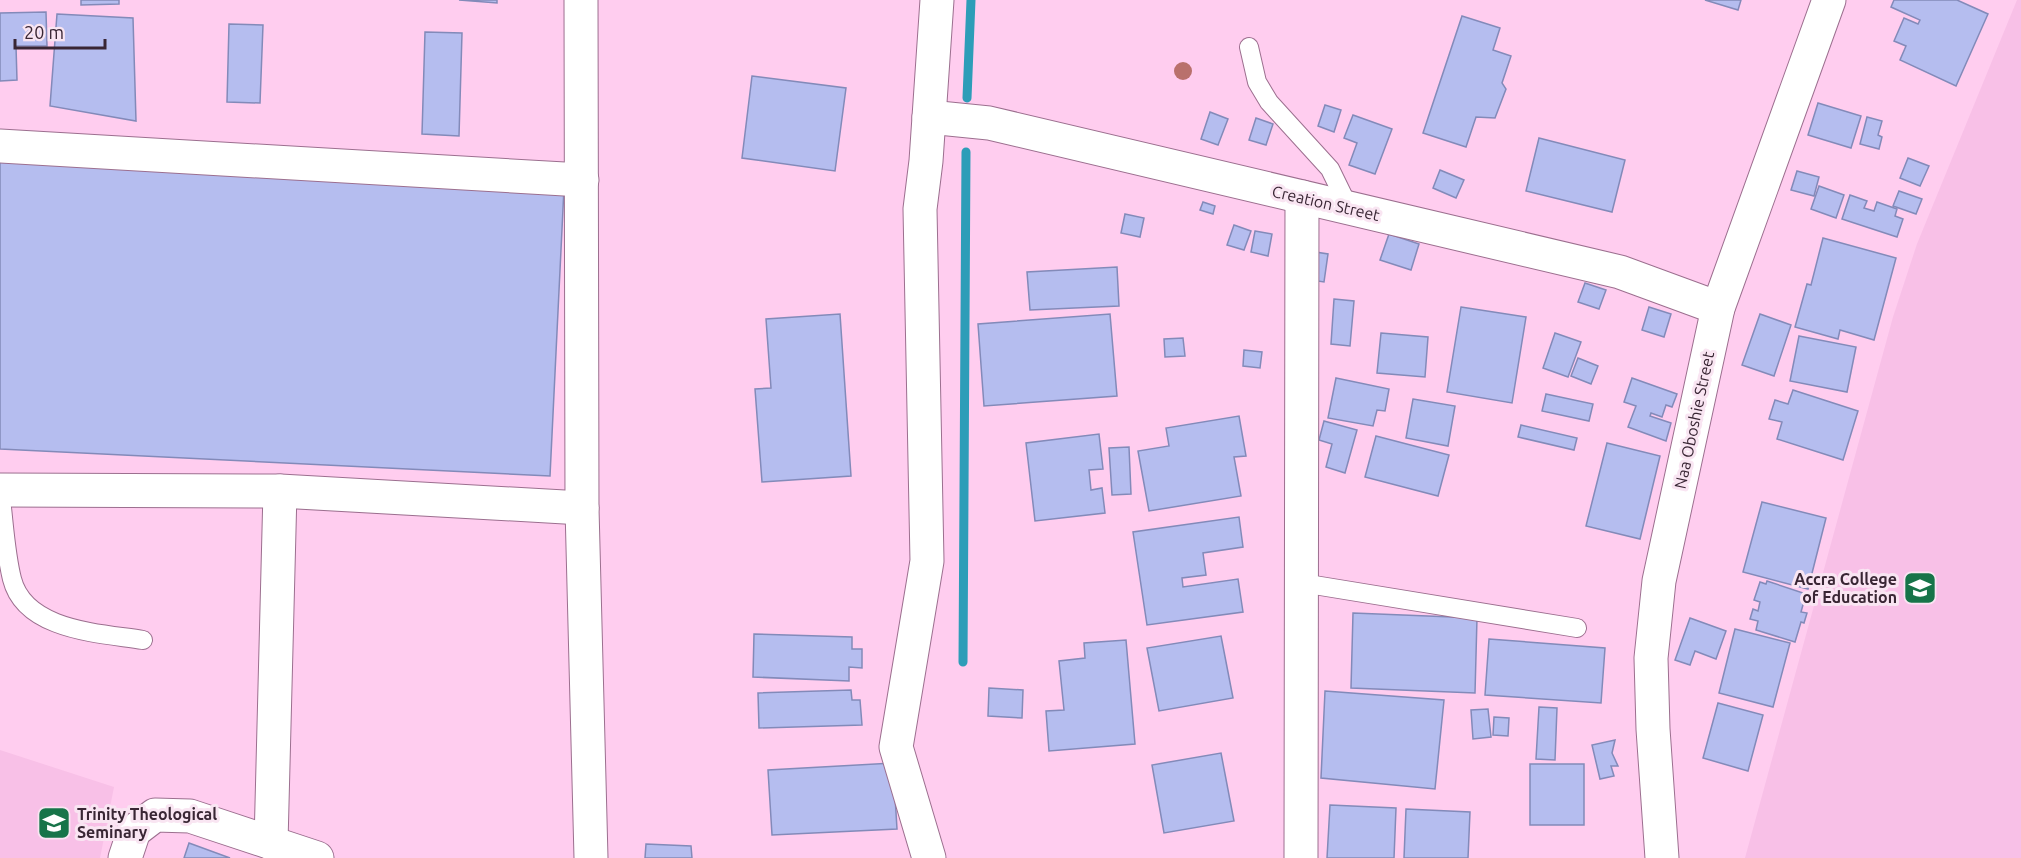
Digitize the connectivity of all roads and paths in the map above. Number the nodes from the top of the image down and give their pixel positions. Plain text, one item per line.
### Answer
1 (581, 0) edge
2 (937, 0) edge
3 (1829, 0) edge
4 (1249, 47) dead end
5 (929, 117) junction
6 (0, 146) edge
7 (582, 180) junction
8 (1302, 197) junction
9 (1349, 208) junction
10 (1718, 308) junction
11 (0, 491) edge
12 (280, 491) junction
13 (582, 508) junction
14 (1302, 583) junction
15 (1577, 628) dead end
16 (143, 640) dead end
17 (271, 843) junction
18 (125, 858) edge
19 (317, 858) edge
20 (591, 858) edge
21 (929, 858) edge
22 (1301, 858) edge
23 (1662, 858) edge

1 - 7 street
2 - 5 street
3 - 10 street, Naa Oboshie Street
4 - 9 lane
5 - 8 street, Creation Street
5 - 21 street
6 - 7 street
7 - 13 street
8 - 9 street, Creation Street
8 - 14 street
9 - 10 street, Creation Street
10 - 23 street, Naa Oboshie Street
11 - 12 street
11 - 16 lane
12 - 13 street
12 - 17 street
13 - 20 street
14 - 15 lane
14 - 22 street
17 - 18 street
17 - 19 street

